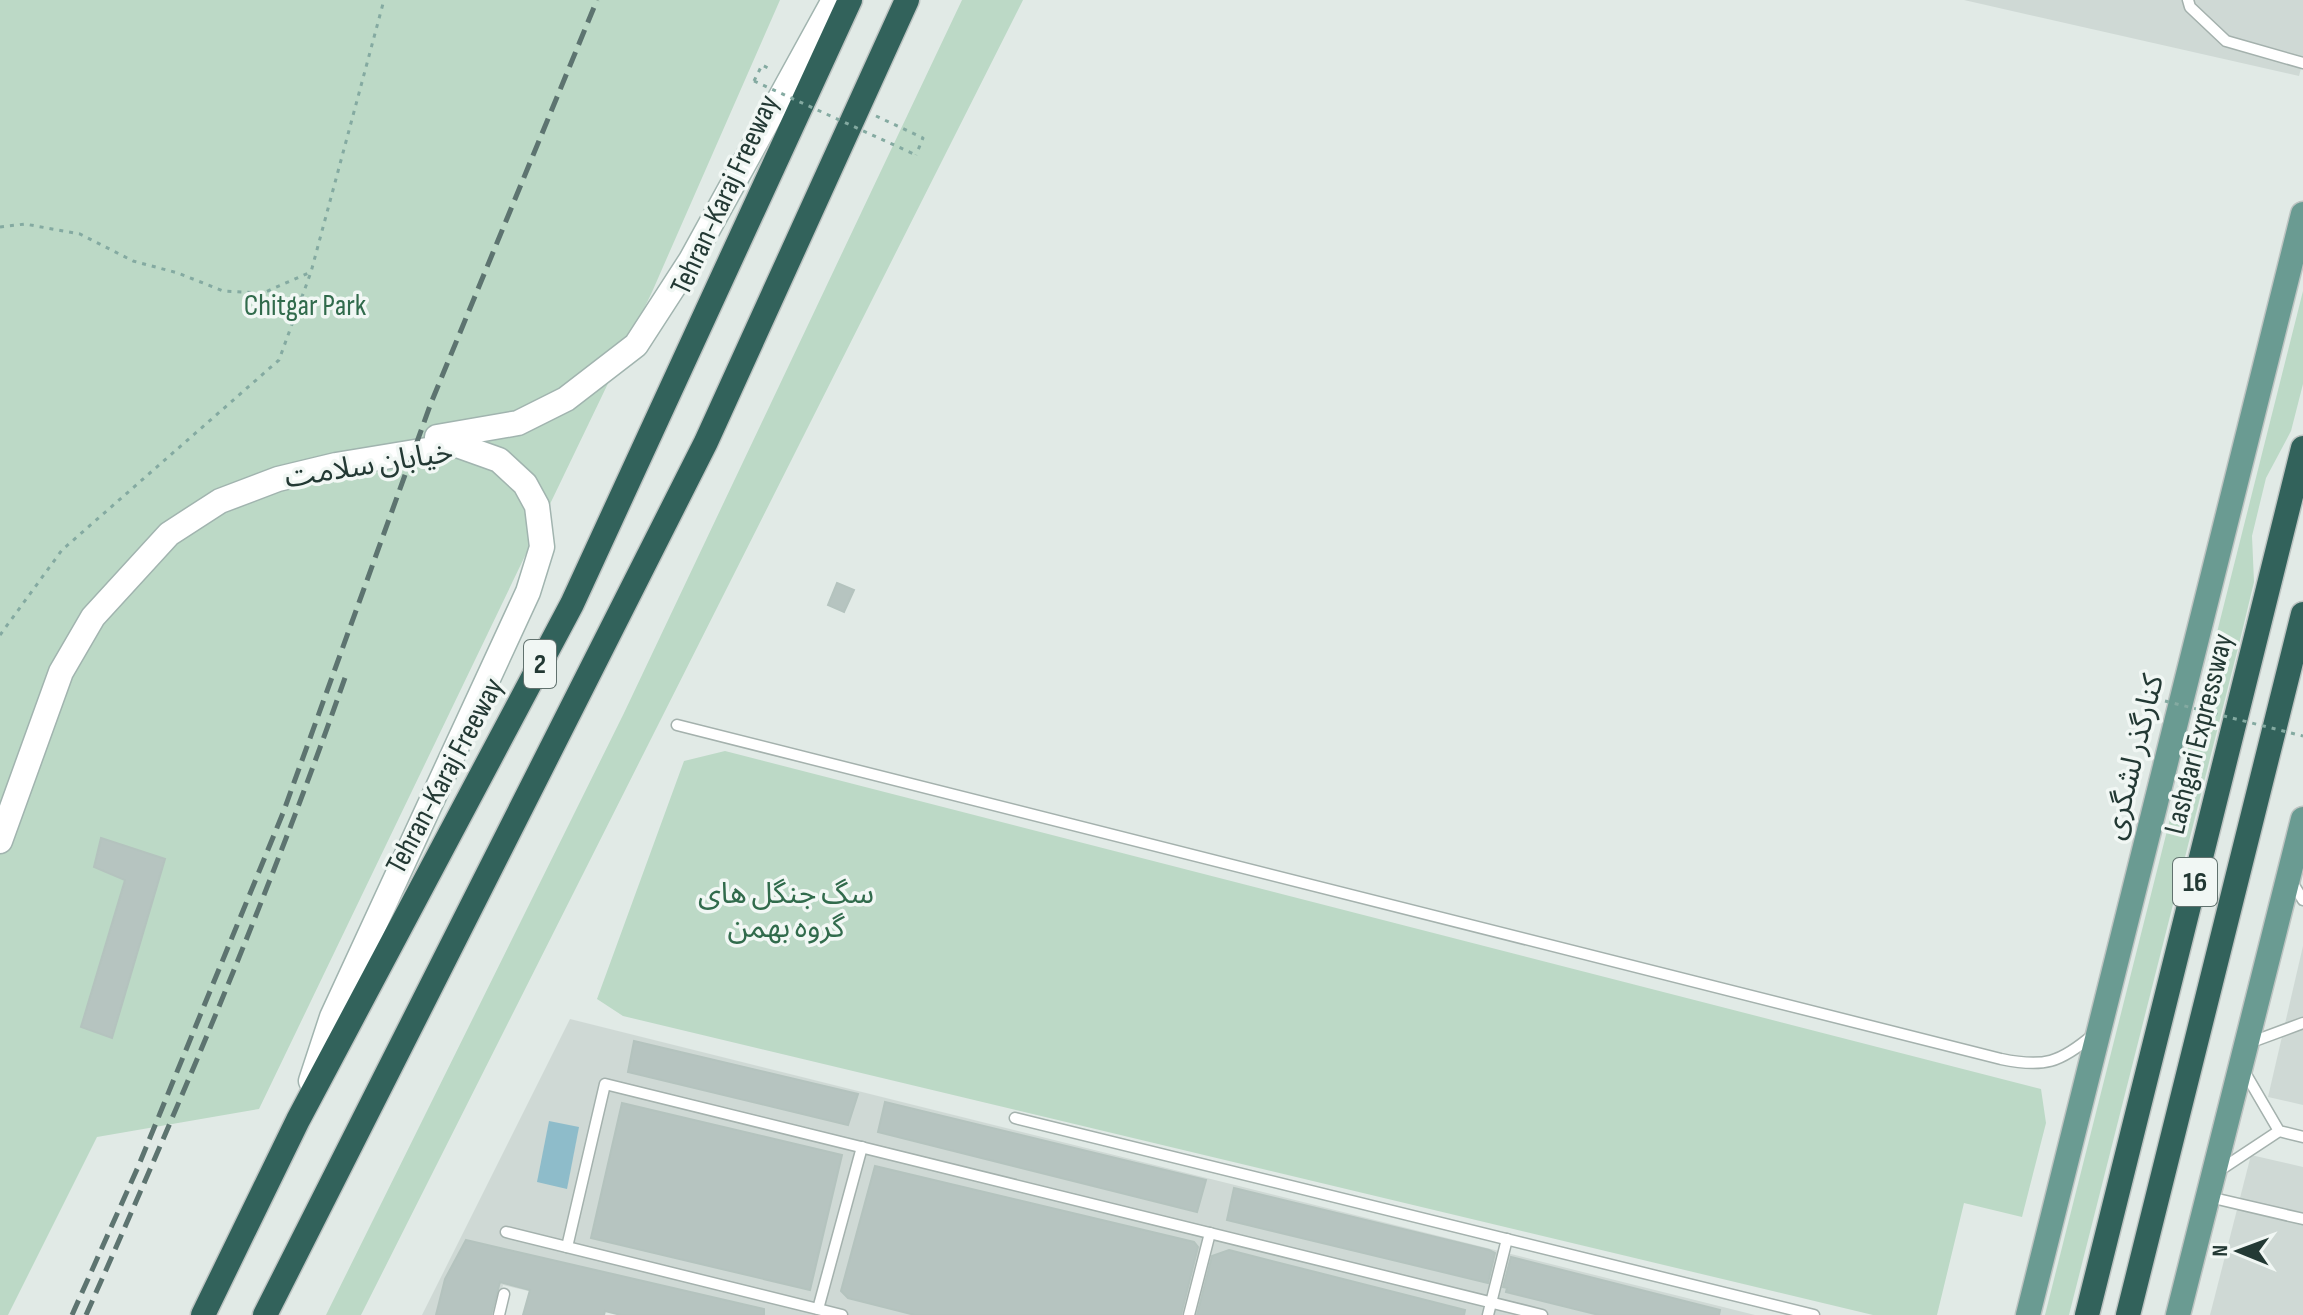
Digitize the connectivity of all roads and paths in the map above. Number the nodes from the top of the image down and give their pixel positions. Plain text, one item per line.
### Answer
1 (384, 0) edge
2 (834, 0) edge
3 (850, 0) edge
4 (907, 0) edge
5 (2188, 0) edge
6 (2303, 63) edge
7 (762, 65) dead end
8 (858, 108) junction
9 (2303, 214) edge
10 (0, 227) edge
11 (311, 272) junction
12 (2303, 448) edge
13 (2303, 614) edge
14 (0, 635) edge
15 (2165, 701) dead end
16 (677, 725) dead end
17 (2303, 736) edge
18 (4, 808) edge
19 (2303, 819) edge
20 (0, 841) edge
21 (2289, 877) junction
22 (2303, 900) edge
23 (2303, 1023) edge
24 (2099, 1030) junction
25 (2242, 1054) junction
26 (1015, 1118) dead end
27 (298, 1120) junction
28 (2279, 1131) junction
29 (2303, 1137) edge
30 (862, 1147) junction
31 (2210, 1186) junction
32 (2303, 1219) edge
33 (506, 1232) dead end
34 (1210, 1233) junction
35 (1507, 1239) junction
36 (567, 1247) junction
37 (504, 1294) dead end
38 (1491, 1302) junction
39 (818, 1309) junction
40 (203, 1315) edge
41 (265, 1315) edge
42 (499, 1315) edge
43 (842, 1315) edge
44 (1189, 1315) edge
45 (1488, 1315) edge
46 (1542, 1315) edge
47 (1814, 1315) edge
48 (2028, 1315) edge
49 (2087, 1315) edge
50 (2128, 1315) edge
51 (2178, 1315) edge

1 - 11 path
2 - 18 main road, خیابان سلامت
3 - 27 highway, Tehran-Karaj Freeway / 2
4 - 8 highway, 2
5 - 6 lane
7 - 8 path, bridge
8 - 41 highway, 2
9 - 24 main road, کنارگذر لشگری
10 - 11 path
11 - 14 path
12 - 49 highway, Lashgari Expressway / 16
13 - 50 highway, 16
15 - 17 path, bridge
16 - 24 lane
18 - 20 main road, خیابان سلامت
18 - 27 main road, خیابان سلامت
19 - 21 main road
21 - 22 lane
21 - 25 main road
23 - 25 lane
24 - 48 main road, کنارگذر لشگری
25 - 28 lane
25 - 31 main road
26 - 35 lane
27 - 40 highway, Tehran-Karaj Freeway / 2
28 - 29 lane
28 - 31 lane
30 - 34 lane
30 - 36 lane
30 - 39 lane
31 - 32 lane
31 - 51 main road
33 - 36 lane
34 - 38 lane
34 - 44 lane
35 - 38 lane
35 - 47 lane
36 - 39 lane
37 - 42 lane
38 - 45 lane
38 - 46 lane
39 - 43 lane

